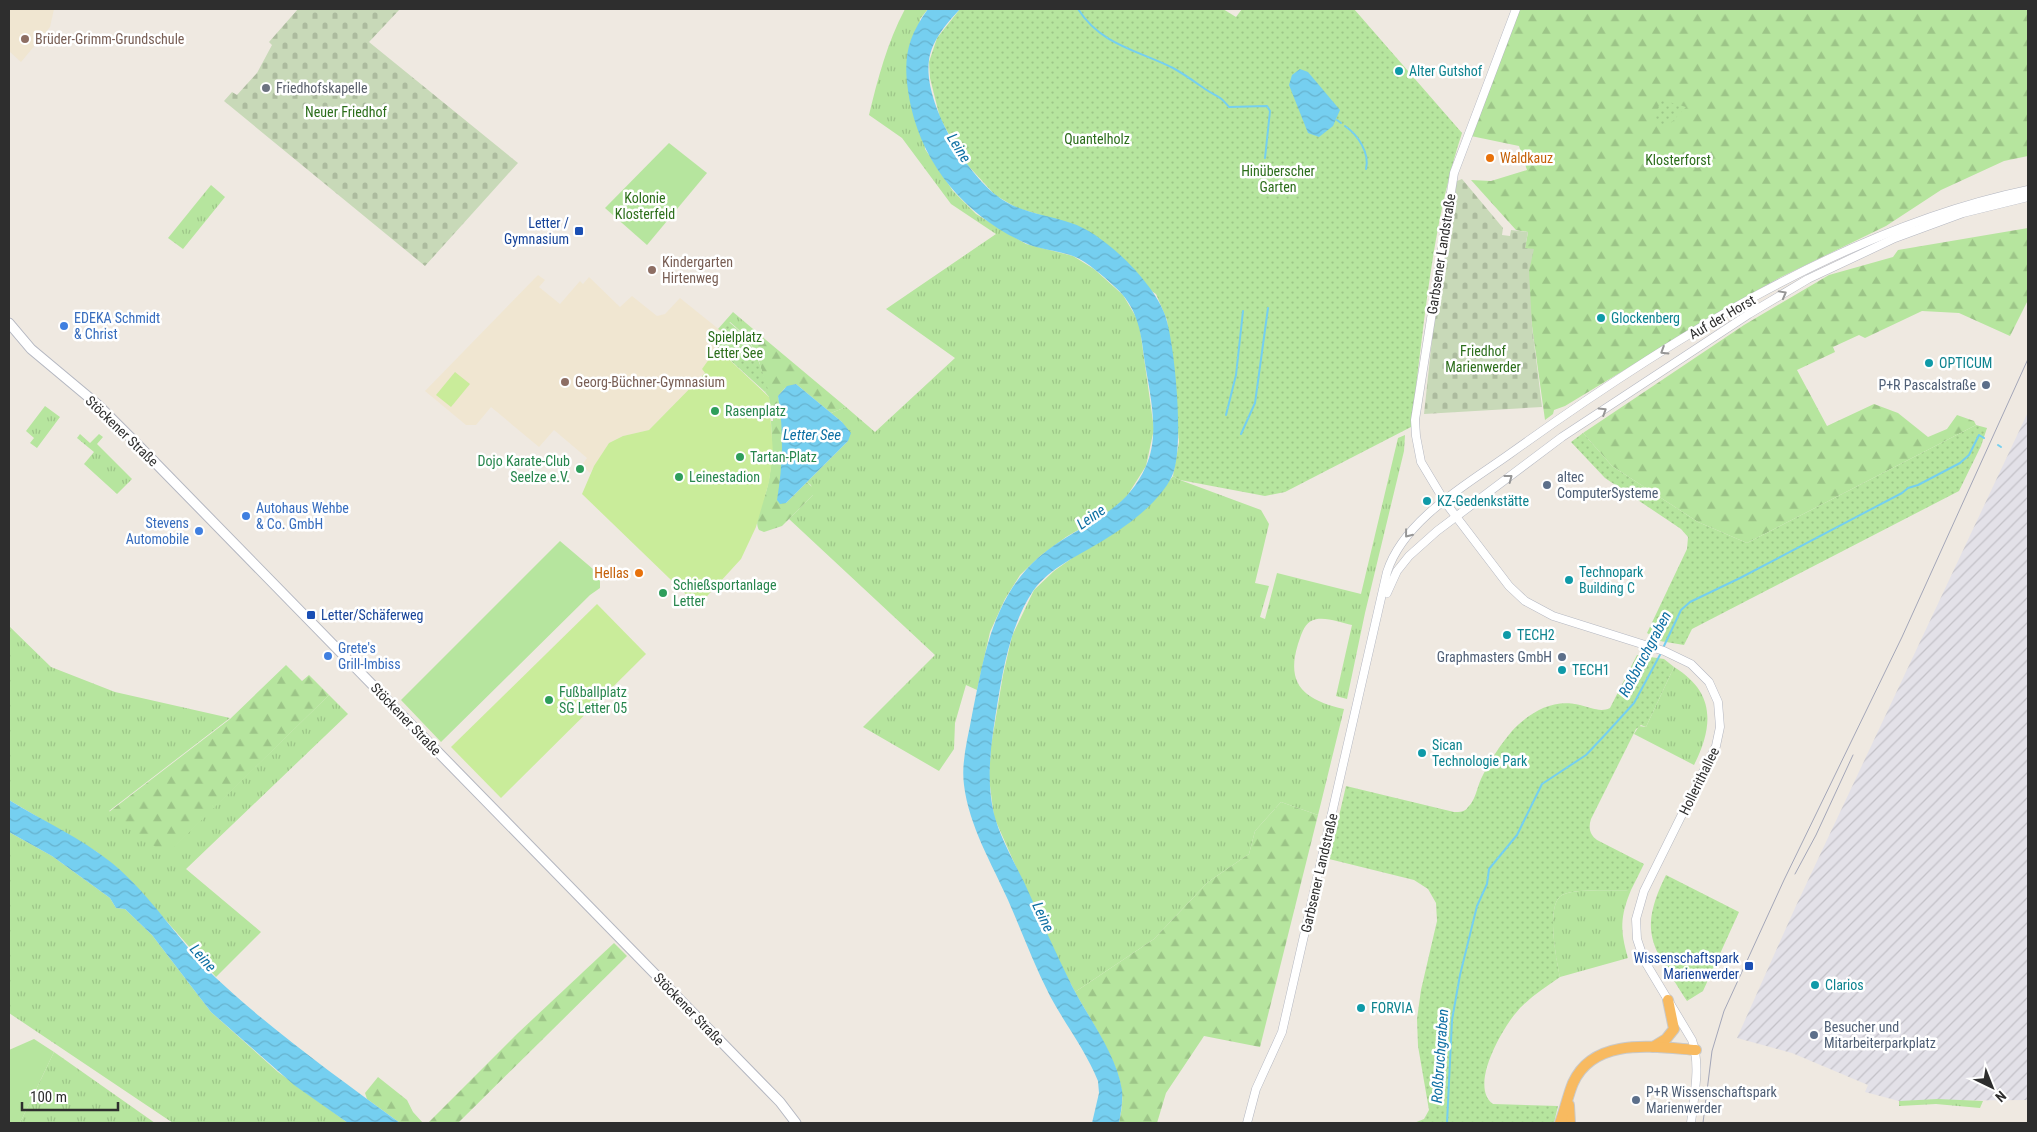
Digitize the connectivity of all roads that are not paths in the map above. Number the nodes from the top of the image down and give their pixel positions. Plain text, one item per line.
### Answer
1 (1516, 9) edge
2 (2028, 190) edge
3 (2028, 197) edge
4 (9, 323) edge
5 (1445, 502) junction
6 (1456, 517) junction
7 (1378, 618) junction
8 (1668, 1000) junction
9 (1653, 1048) junction
10 (1696, 1050) junction
11 (1568, 1101) junction
12 (796, 1123) edge
13 (1247, 1123) edge
14 (1560, 1123) edge
15 (1570, 1123) edge
16 (1691, 1123) edge

1 - 5 street, Garbsener Landstraße
2 -> 5 street, Auf der Horst
6 -> 3 street, Auf der Horst
4 - 12 main road, Stöckener Straße
5 - 6 street, Garbsener Landstraße
5 -> 7 street, Garbsener Landstraße
6 - 7 street, Garbsener Landstraße
6 - 8 street, Hollerithallee
7 - 13 street, Garbsener Landstraße
8 - 9 highway
8 - 10 street, Hollerithallee
9 - 10 highway
9 - 11 highway
10 - 16 street
11 - 14 highway
11 - 15 highway

